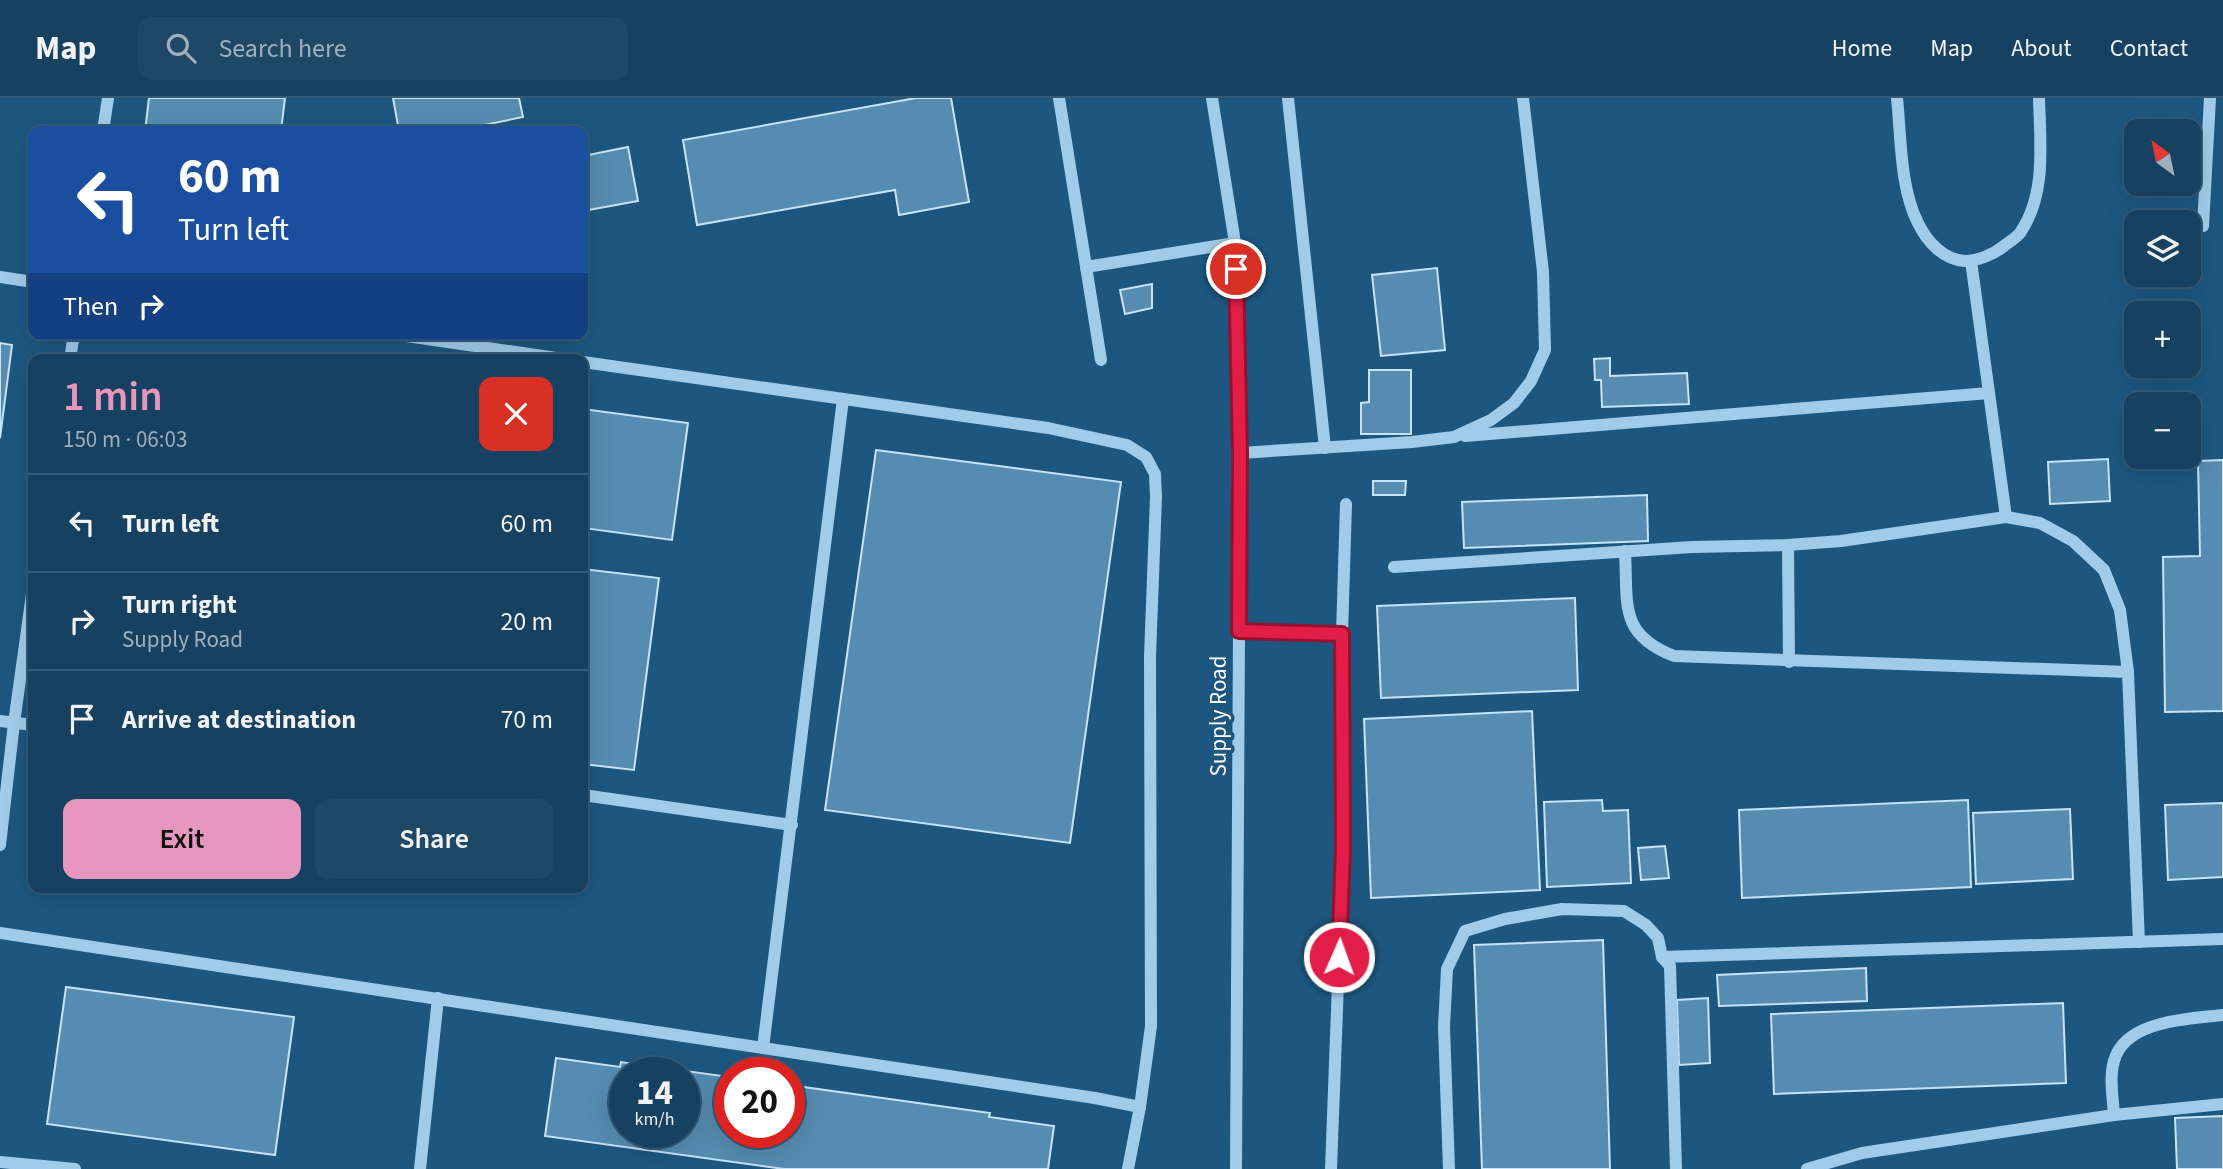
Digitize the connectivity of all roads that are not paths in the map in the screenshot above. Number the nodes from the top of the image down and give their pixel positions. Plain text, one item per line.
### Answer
1 (108, 98) edge
2 (1059, 98) edge
3 (1212, 98) edge
4 (1288, 98) edge
5 (1523, 98) edge
6 (1897, 98) edge
7 (2039, 98) edge
8 (2210, 98) edge
9 (104, 126) edge
10 (2203, 226) dead end
11 (1235, 243) junction
12 (1971, 261) junction
13 (1086, 267) junction
14 (0, 278) edge
15 (28, 281) edge
16 (434, 340) edge
17 (529, 354) edge
18 (1101, 360) dead end
19 (588, 363) edge
20 (1989, 393) junction
21 (843, 399) junction
22 (1454, 437) junction
23 (1325, 448) junction
24 (1240, 453) junction
25 (1346, 504) dead end
26 (2006, 517) junction
27 (1788, 545) junction
28 (1626, 551) junction
29 (1394, 567) dead end
30 (28, 623) edge
31 (1239, 631) junction
32 (1342, 634) junction
33 (1788, 662) junction
34 (2128, 672) junction
35 (0, 721) edge
36 (14, 723) junction
37 (28, 725) edge
38 (588, 796) edge
39 (3, 803) edge
40 (792, 825) junction
41 (0, 845) edge
42 (0, 933) edge
43 (2223, 939) edge
44 (2140, 942) junction
45 (1661, 957) junction
46 (438, 998) junction
47 (2223, 1015) edge
48 (763, 1048) junction
49 (2223, 1104) edge
50 (1140, 1107) junction
51 (2114, 1115) junction
52 (0, 1162) edge
53 (75, 1169) edge
54 (420, 1169) edge
55 (1128, 1169) edge
56 (1236, 1169) edge
57 (1331, 1169) edge
58 (1449, 1169) edge
59 (1676, 1169) edge
60 (1807, 1169) edge

1 - 9 street
2 - 13 street
3 - 11 street, Supply Road
4 - 23 street
5 - 22 street
6 - 12 street
7 - 12 street
8 - 10 street
11 - 13 street
11 - 24 street, Supply Road
12 - 20 street
13 - 18 street
14 - 15 street
16 - 17 street
19 - 21 street
20 - 22 street
20 - 26 street
21 - 40 street
21 - 50 street
22 - 23 street
23 - 24 street
24 - 31 street, Supply Road
25 - 32 street
26 - 27 street
26 - 34 street
27 - 28 street
27 - 33 street
28 - 29 street
28 - 33 street
30 - 36 street
31 - 32 street
31 - 56 street, Supply Road
32 - 57 street
33 - 34 street
34 - 44 street
35 - 36 street
36 - 37 street
36 - 39 street
38 - 40 street
39 - 41 street
40 - 48 street
42 - 46 street
43 - 44 street
44 - 45 street
45 - 58 street
45 - 59 street
46 - 48 street
46 - 54 street
47 - 51 street
48 - 50 street
49 - 51 street
50 - 55 street
51 - 60 street
52 - 53 street

